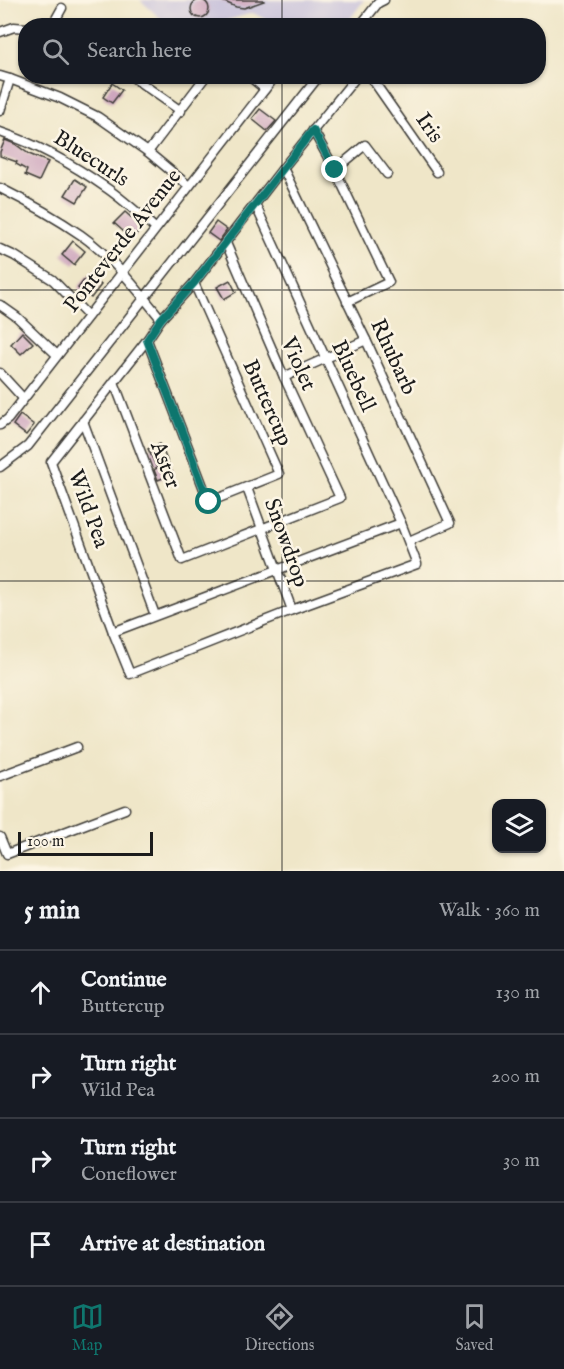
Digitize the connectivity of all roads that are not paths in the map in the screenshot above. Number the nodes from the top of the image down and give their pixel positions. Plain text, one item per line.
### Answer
1 (384, 0) edge
2 (62, 8) dead end
3 (56, 18) edge
4 (366, 18) edge
5 (18, 27) edge
6 (0, 32) edge
7 (0, 76) edge
8 (10, 79) junction
9 (18, 82) edge
10 (22, 84) edge
11 (142, 84) edge
12 (200, 84) edge
13 (259, 84) edge
14 (269, 84) edge
15 (313, 84) edge
16 (350, 84) edge
17 (376, 84) edge
18 (265, 89) junction
19 (0, 111) edge
20 (180, 111) junction
21 (313, 130) junction
22 (0, 132) edge
23 (148, 152) junction
24 (283, 168) junction
25 (335, 170) junction
26 (437, 172) dead end
27 (387, 174) dead end
28 (189, 186) junction
29 (0, 188) edge
30 (255, 204) junction
31 (155, 228) junction
32 (226, 243) junction
33 (0, 249) edge
34 (122, 271) junction
35 (194, 283) junction
36 (144, 298) junction
37 (347, 302) junction
38 (0, 305) edge
39 (88, 315) junction
40 (161, 319) junction
41 (147, 340) junction
42 (366, 340) junction
43 (57, 355) junction
44 (325, 359) junction
45 (0, 373) edge
46 (284, 377) junction
47 (114, 382) junction
48 (23, 398) junction
49 (83, 422) junction
50 (0, 425) edge
51 (0, 466) edge
52 (247, 488) junction
53 (401, 523) junction
54 (262, 530) junction
55 (409, 541) junction
56 (417, 564) joint
57 (277, 570) junction
58 (292, 610) junction
59 (155, 615) junction
60 (113, 632) junction
61 (77, 747) dead end
62 (0, 776) edge
63 (125, 809) dead end
64 (0, 837) edge

1 - 4 street
2 - 3 street
5 - 6 street
7 - 8 street
8 - 9 street
8 - 19 street
10 - 23 street
11 - 20 street
12 - 20 street
13 - 18 street
14 - 18 street, Ponteverde Avenue
15 - 36 street
16 - 21 street, Wild Pea
17 - 26 street, Iris
18 - 28 street, Ponteverde Avenue
20 - 23 street
21 - 24 street, Wild Pea
21 - 25 street
22 - 31 street, Bluecurls
23 - 28 street
24 - 30 street, Wild Pea
24 - 37 street, Rhubarb
25 - 27 street
25 - 37 street
28 - 31 street, Ponteverde Avenue
29 - 34 street
30 - 32 street, Wild Pea
30 - 44 street, Bluebell
31 - 34 street, Ponteverde Avenue
32 - 35 street, Wild Pea
32 - 46 street, Violet
33 - 39 street
34 - 36 street
34 - 39 street, Ponteverde Avenue
35 - 40 street, Wild Pea
35 - 52 street, Buttercup
36 - 40 street
36 - 51 street
37 - 42 street, Rhubarb
38 - 43 street
39 - 43 street, Ponteverde Avenue
40 - 41 street, Wild Pea
41 - 47 street, Wild Pea
41 - 52 street, Buttercup
42 - 44 street
42 - 55 street, Rhubarb
43 - 48 street, Ponteverde Avenue
44 - 46 street
44 - 53 street, Bluebell
45 - 48 street
46 - 54 street, Violet
47 - 49 street, Wild Pea
47 - 54 street, Aster
48 - 50 street, Ponteverde Avenue
49 - 59 street
49 - 60 street, Wild Pea
52 - 54 street, Snowdrop
53 - 55 street, Bluebell
53 - 57 street
54 - 57 street, Snowdrop
55 - 56 street, Bluebell
56 - 58 street, Wild Pea
57 - 58 street, Snowdrop
57 - 59 street
58 - 60 street, Wild Pea
59 - 60 street
61 - 62 street
63 - 64 street

